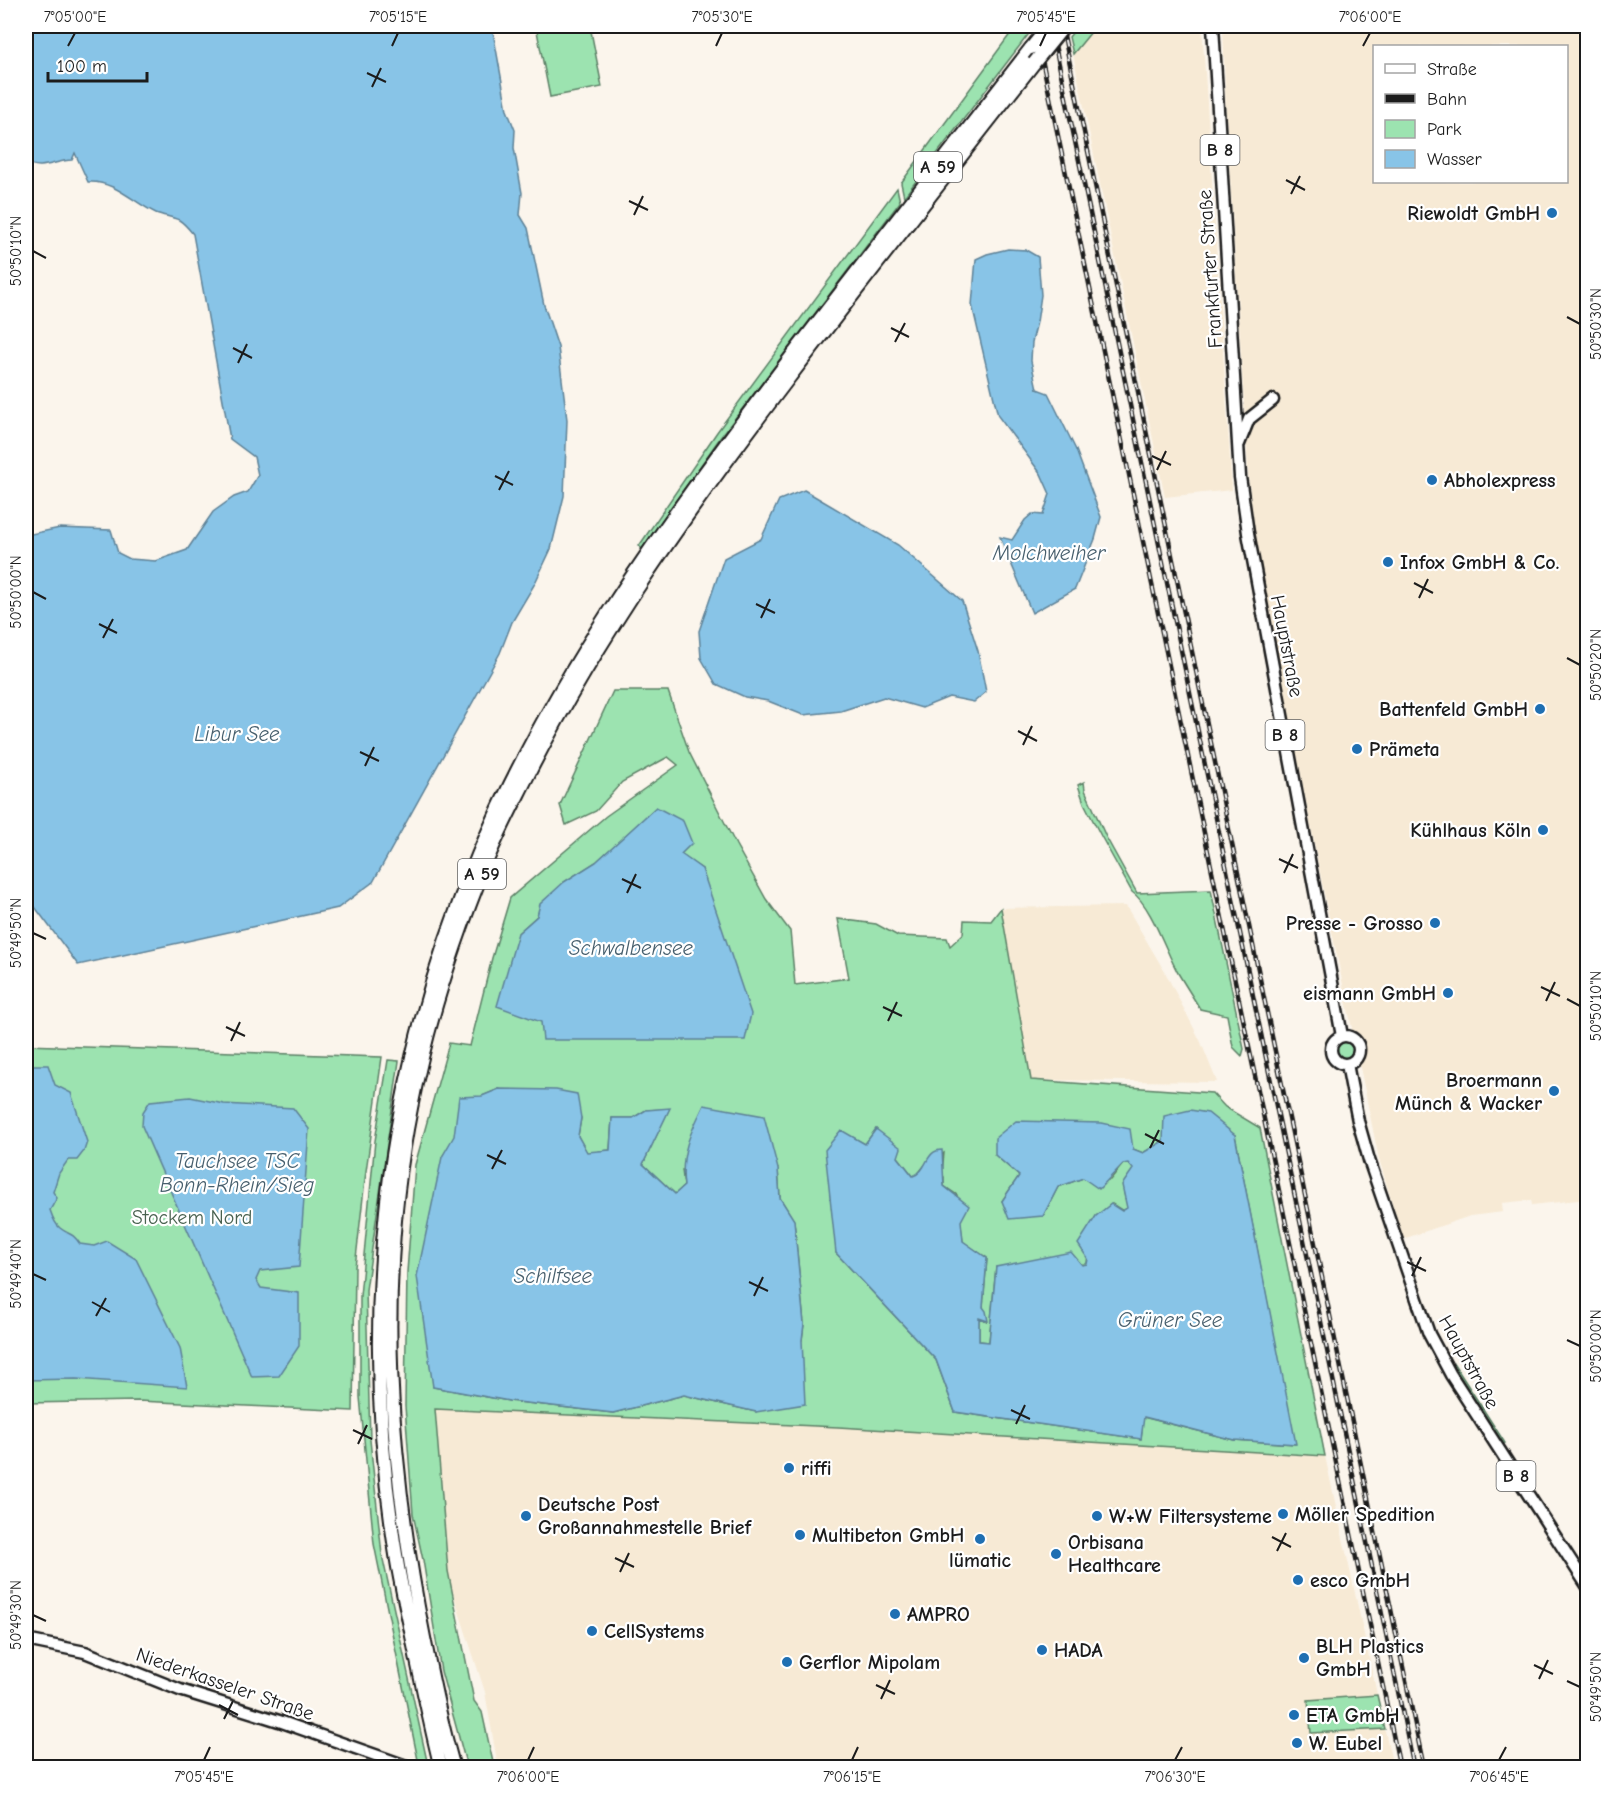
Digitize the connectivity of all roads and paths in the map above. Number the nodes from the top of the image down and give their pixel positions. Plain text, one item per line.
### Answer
1 (1048, 26) edge
2 (1064, 26) edge
3 (1213, 26) edge
4 (1273, 400) dead end
5 (1236, 402) joint
6 (1238, 448) junction
7 (1342, 1036) junction
8 (1347, 1064) junction
9 (1587, 1587) edge
10 (26, 1640) edge
11 (412, 1767) edge
12 (441, 1767) edge
13 (453, 1767) edge

1 - 12 highway, A 59, bridge
2 - 13 highway, A 59, bridge
3 - 5 main road, Frankfurter Straße / B 8
4 - 6 main road
5 - 6 main road, Hauptstraße / B 8
6 - 7 main road, Hauptstraße / B 8
7 - 8 main road, Hauptstraße / B 8
7 - 8 main road, Hauptstraße / B 8
8 - 9 main road, Hauptstraße / B 8
10 - 11 main road, Niederkasseler Straße

